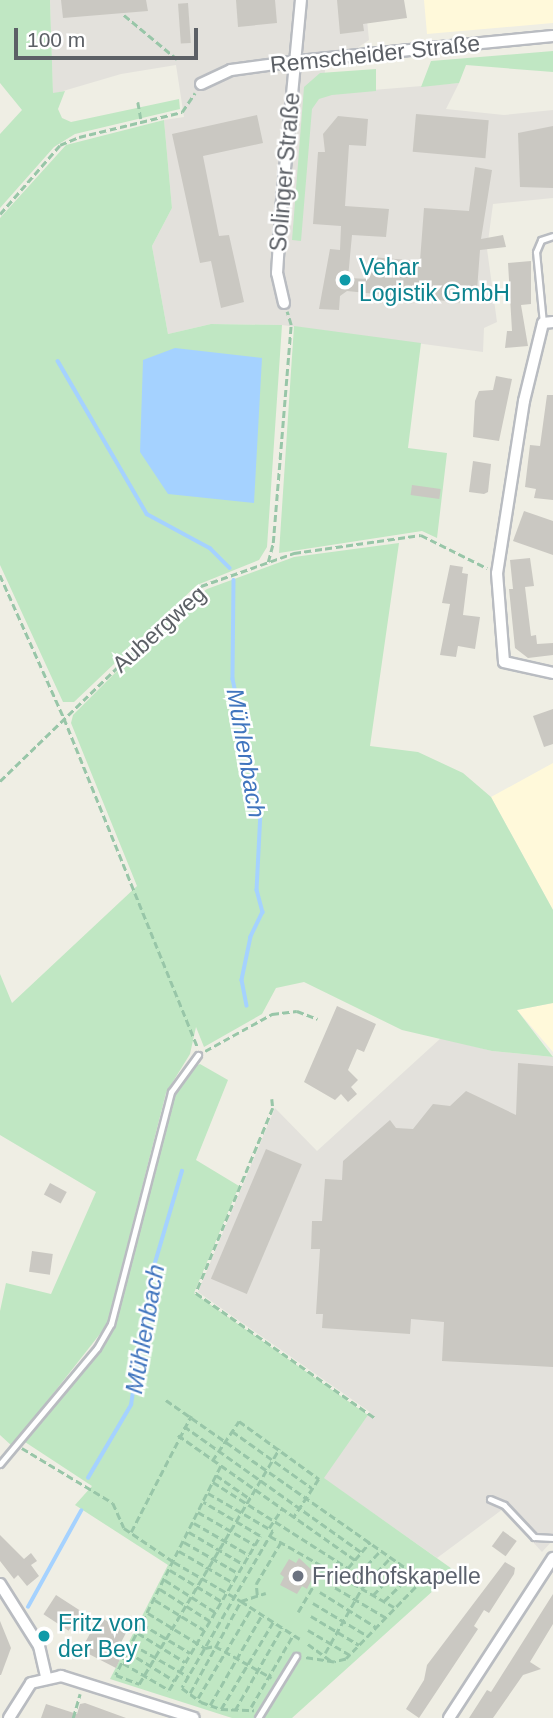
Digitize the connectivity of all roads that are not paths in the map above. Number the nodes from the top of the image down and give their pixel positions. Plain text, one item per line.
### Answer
1 (301, 0) edge
2 (553, 36) edge
3 (298, 61) junction
4 (201, 84) road end
5 (553, 236) edge
6 (284, 303) road end
7 (548, 322) edge
8 (553, 673) edge
9 (198, 1055) road end
10 (0, 1464) edge
11 (491, 1499) dead end
12 (553, 1538) edge
13 (553, 1558) edge
14 (0, 1584) edge
15 (296, 1656) road end
16 (46, 1677) junction
17 (259, 1716) edge
18 (9, 1718) edge
19 (194, 1718) edge
20 (449, 1718) edge

1 - 3 street, Solinger Straße
2 - 3 street, Remscheider Straße
3 - 4 street, Remscheider Straße
3 - 6 street, Solinger Straße
5 - 7 lane
7 - 8 street
9 - 10 lane
11 - 12 lane
13 - 20 street
14 - 16 street
15 - 17 lane
16 - 18 street
16 - 19 street

